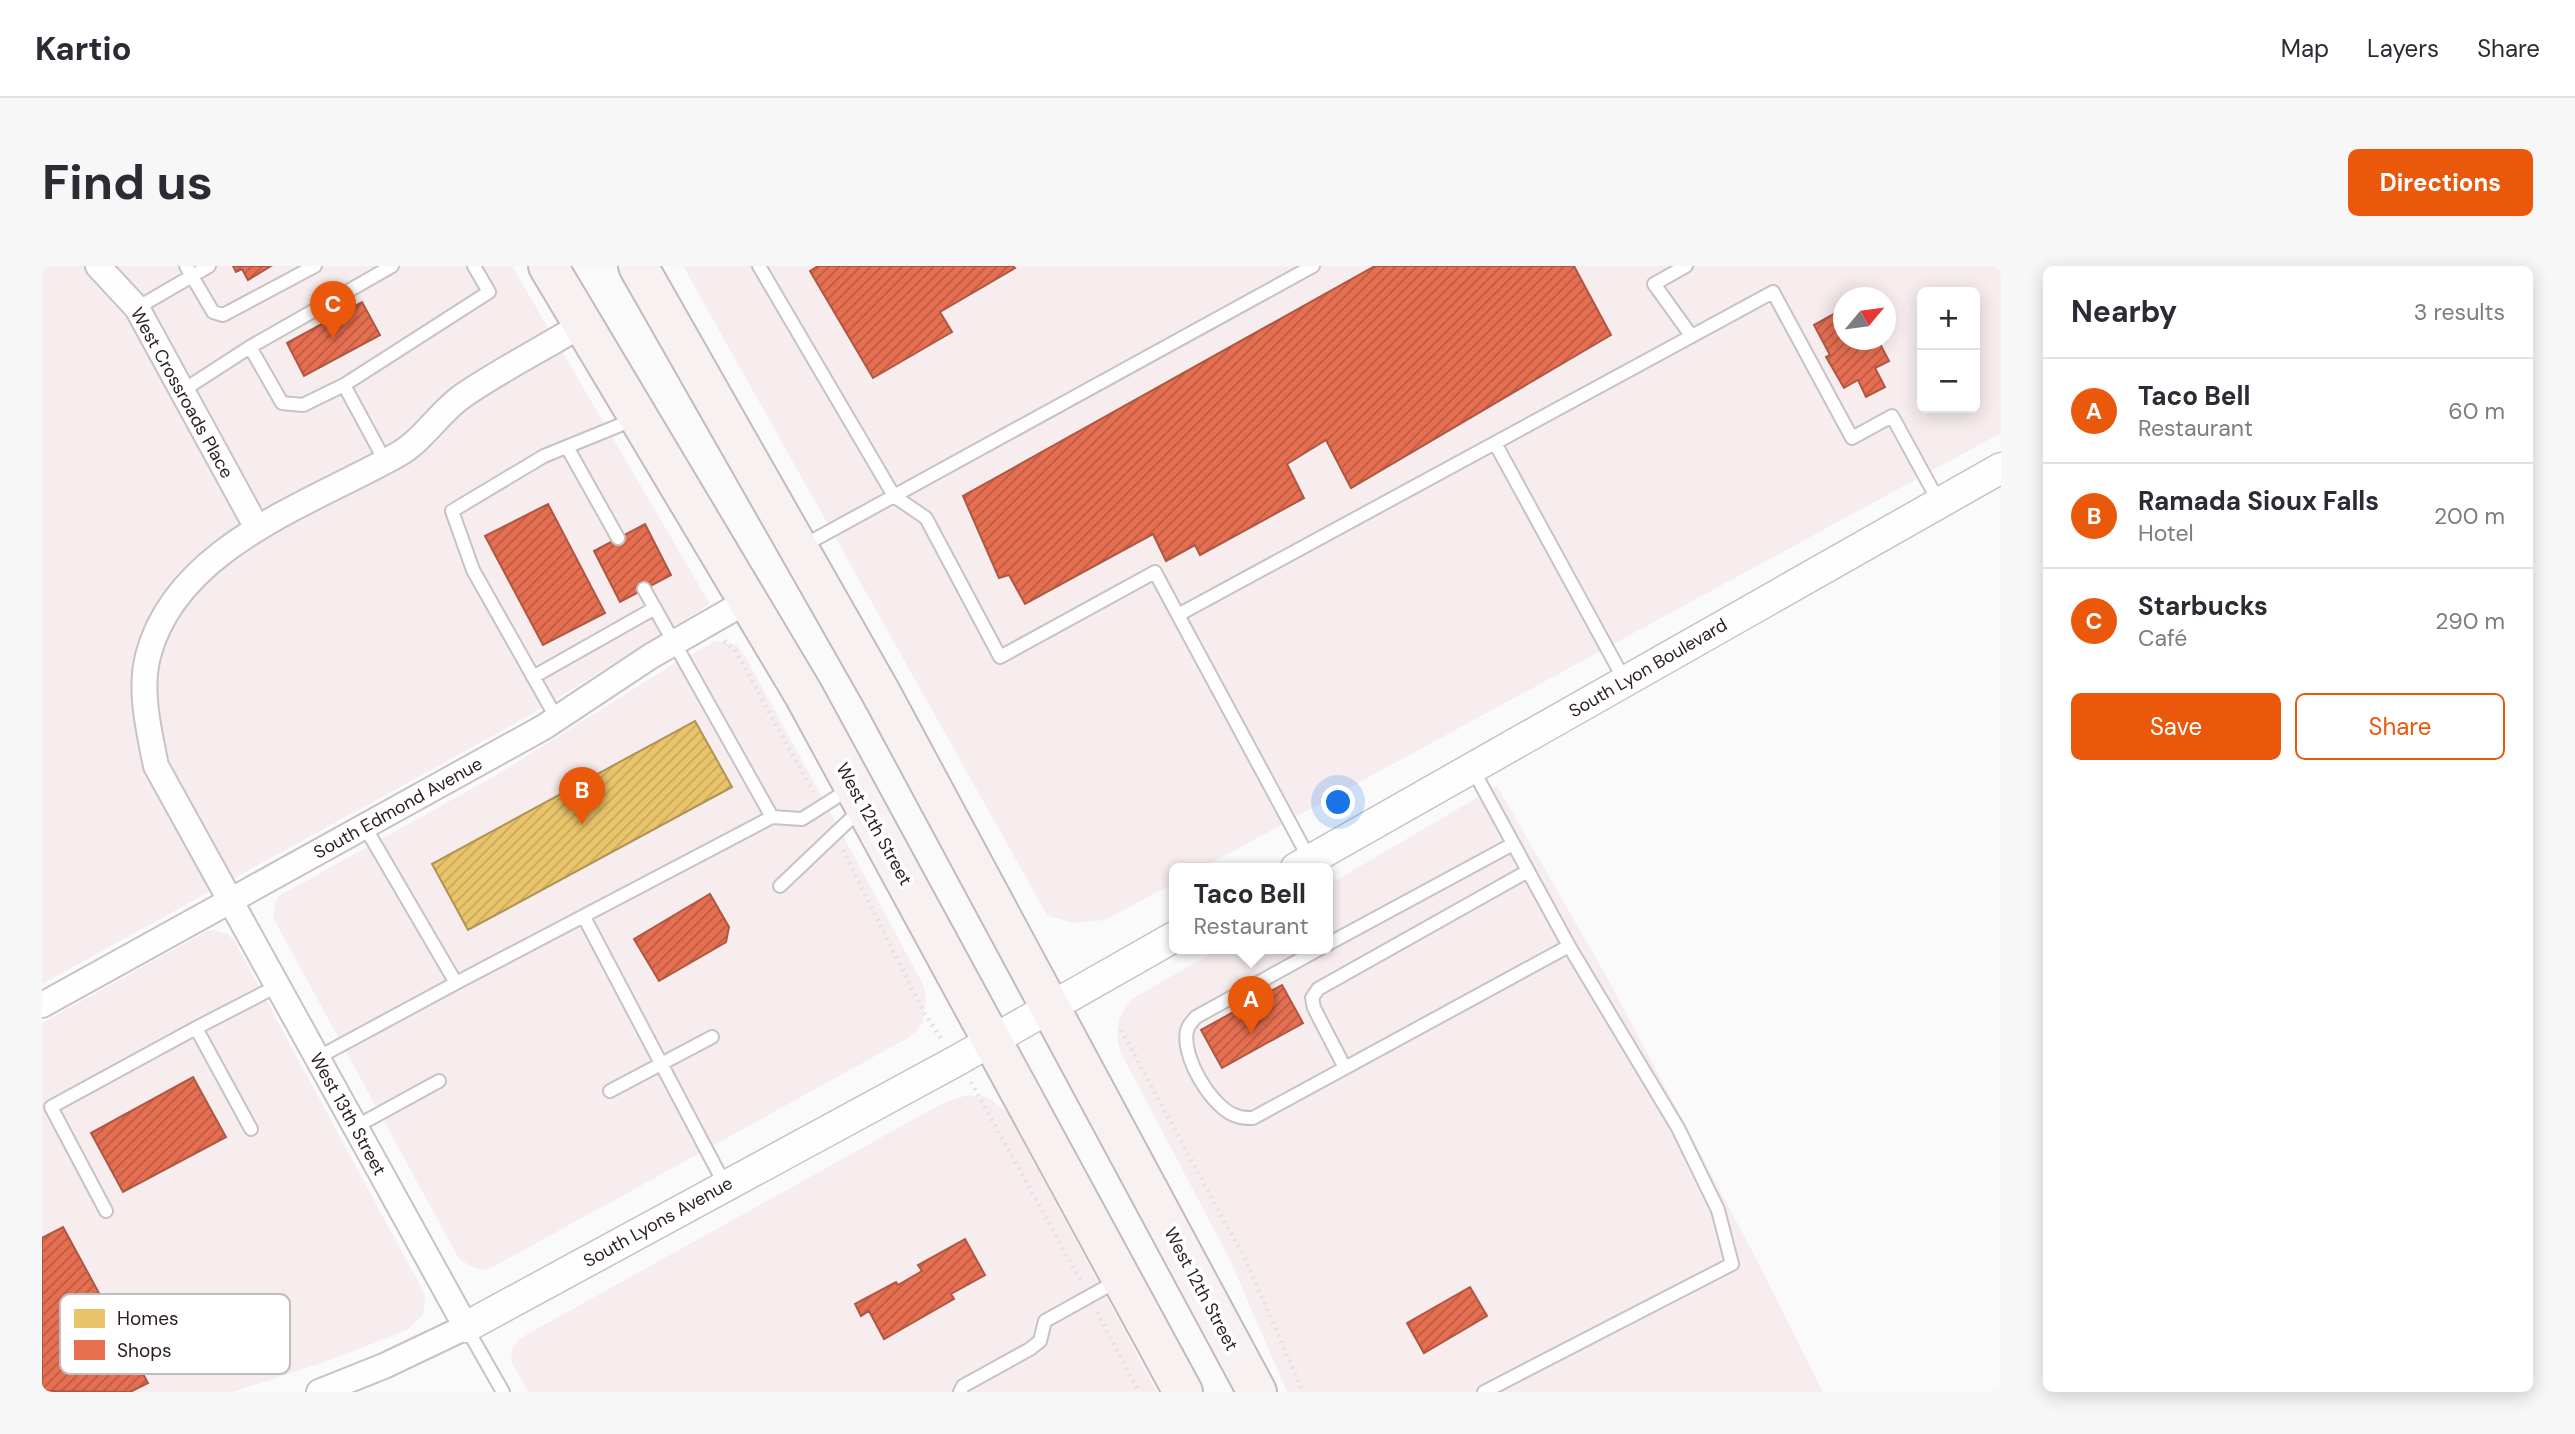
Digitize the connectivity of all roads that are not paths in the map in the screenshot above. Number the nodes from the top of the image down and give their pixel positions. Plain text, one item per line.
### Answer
1 (98, 266) edge
2 (209, 266) edge
3 (315, 266) edge
4 (392, 266) edge
5 (474, 266) edge
6 (548, 266) edge
7 (638, 266) edge
8 (759, 266) edge
9 (1312, 266) edge
10 (1686, 266) edge
11 (188, 271) edge
12 (137, 308) junction
13 (583, 324) junction
14 (1690, 334) junction
15 (250, 347) junction
16 (344, 385) junction
17 (182, 391) junction
18 (639, 418) junction
19 (1495, 443) junction
20 (567, 447) junction
21 (385, 461) junction
22 (2001, 468) edge
23 (894, 496) junction
24 (1940, 502) junction
25 (257, 528) junction
26 (618, 538) dead end
27 (798, 549) junction
28 (645, 589) dead end
29 (747, 601) junction
30 (655, 608) junction
31 (1178, 615) junction
32 (674, 643) junction
33 (533, 677) junction
34 (1625, 681) junction
35 (557, 719) junction
36 (1472, 768) junction
37 (859, 796) junction
38 (772, 817) junction
39 (365, 827) junction
40 (1513, 844) junction
41 (1302, 863) edge
42 (1305, 863) edge
43 (1528, 871) junction
44 (780, 886) dead end
45 (231, 901) junction
46 (584, 917) junction
47 (1169, 940) edge
48 (1333, 941) edge
49 (1569, 946) junction
50 (1310, 954) edge
51 (456, 983) junction
52 (278, 986) junction
53 (42, 1005) edge
54 (1051, 1007) junction
55 (196, 1028) junction
56 (712, 1037) dead end
57 (992, 1040) junction
58 (317, 1058) junction
59 (661, 1063) junction
60 (1345, 1068) junction
61 (439, 1082) dead end
62 (610, 1091) dead end
63 (355, 1127) junction
64 (251, 1129) dead end
65 (725, 1185) junction
66 (106, 1211) dead end
67 (1105, 1288) junction
68 (466, 1327) junction
69 (319, 1392) edge
70 (503, 1392) edge
71 (960, 1392) edge
72 (1183, 1392) edge
73 (1257, 1392) edge
74 (1484, 1392) edge

1 - 12 street, West Crossroads Place
2 - 11 lane
3 - 11 lane
4 - 15 lane
5 - 16 lane
6 - 13 main road, West 12th Street
7 - 27 main road, West 12th Street
8 - 23 lane
9 - 23 lane
10 - 14 lane
11 - 12 lane
12 - 17 street, West Crossroads Place
13 - 18 main road, West 12th Street
13 - 21 street, West 13th Street
14 - 19 lane
14 - 24 lane
15 - 16 lane
15 - 17 lane
16 - 21 lane
17 - 25 street, West Crossroads Place
18 - 20 lane
18 - 29 main road, West 12th Street
19 - 31 lane
19 - 34 lane
20 - 26 lane
20 - 33 lane
21 - 25 street, West 13th Street
22 - 24 street, South Lyon Boulevard
23 - 27 lane
23 - 31 lane
24 - 34 street, South Lyon Boulevard
25 - 45 street, West 13th Street
27 - 54 main road, West 12th Street
28 - 30 lane
29 - 32 street, South Edmond Avenue
29 - 37 main road, West 12th Street
30 - 32 lane
30 - 33 lane
31 - 41 lane
32 - 35 street, South Edmond Avenue
32 - 38 lane
33 - 35 lane
34 - 36 street, South Lyon Boulevard
35 - 39 street, South Edmond Avenue
36 - 40 lane
36 - 42 street, South Lyon Boulevard
37 - 38 lane
37 - 44 lane
37 - 57 main road, West 12th Street
38 - 46 lane
39 - 45 street, South Edmond Avenue
39 - 51 lane
40 - 43 lane
40 - 48 lane
43 - 49 lane
43 - 60 lane
45 - 52 street, West 13th Street
45 - 53 street, South Edmond Avenue
46 - 51 lane
46 - 59 lane
47 - 54 street
49 - 60 lane
49 - 74 lane
50 - 60 lane
51 - 58 lane
52 - 55 lane
52 - 58 street, West 13th Street
54 - 57 street, South Lyons Avenue
54 - 73 main road, West 12th Street
55 - 64 lane
55 - 66 lane
56 - 59 lane
57 - 65 street, South Lyons Avenue
57 - 67 main road, West 12th Street
58 - 63 street, West 13th Street
59 - 62 lane
59 - 65 lane
61 - 63 lane
63 - 68 street, West 13th Street
65 - 68 street, South Lyons Avenue
67 - 71 lane
67 - 72 main road, West 12th Street
68 - 69 street, South Lyons Avenue
68 - 70 lane

